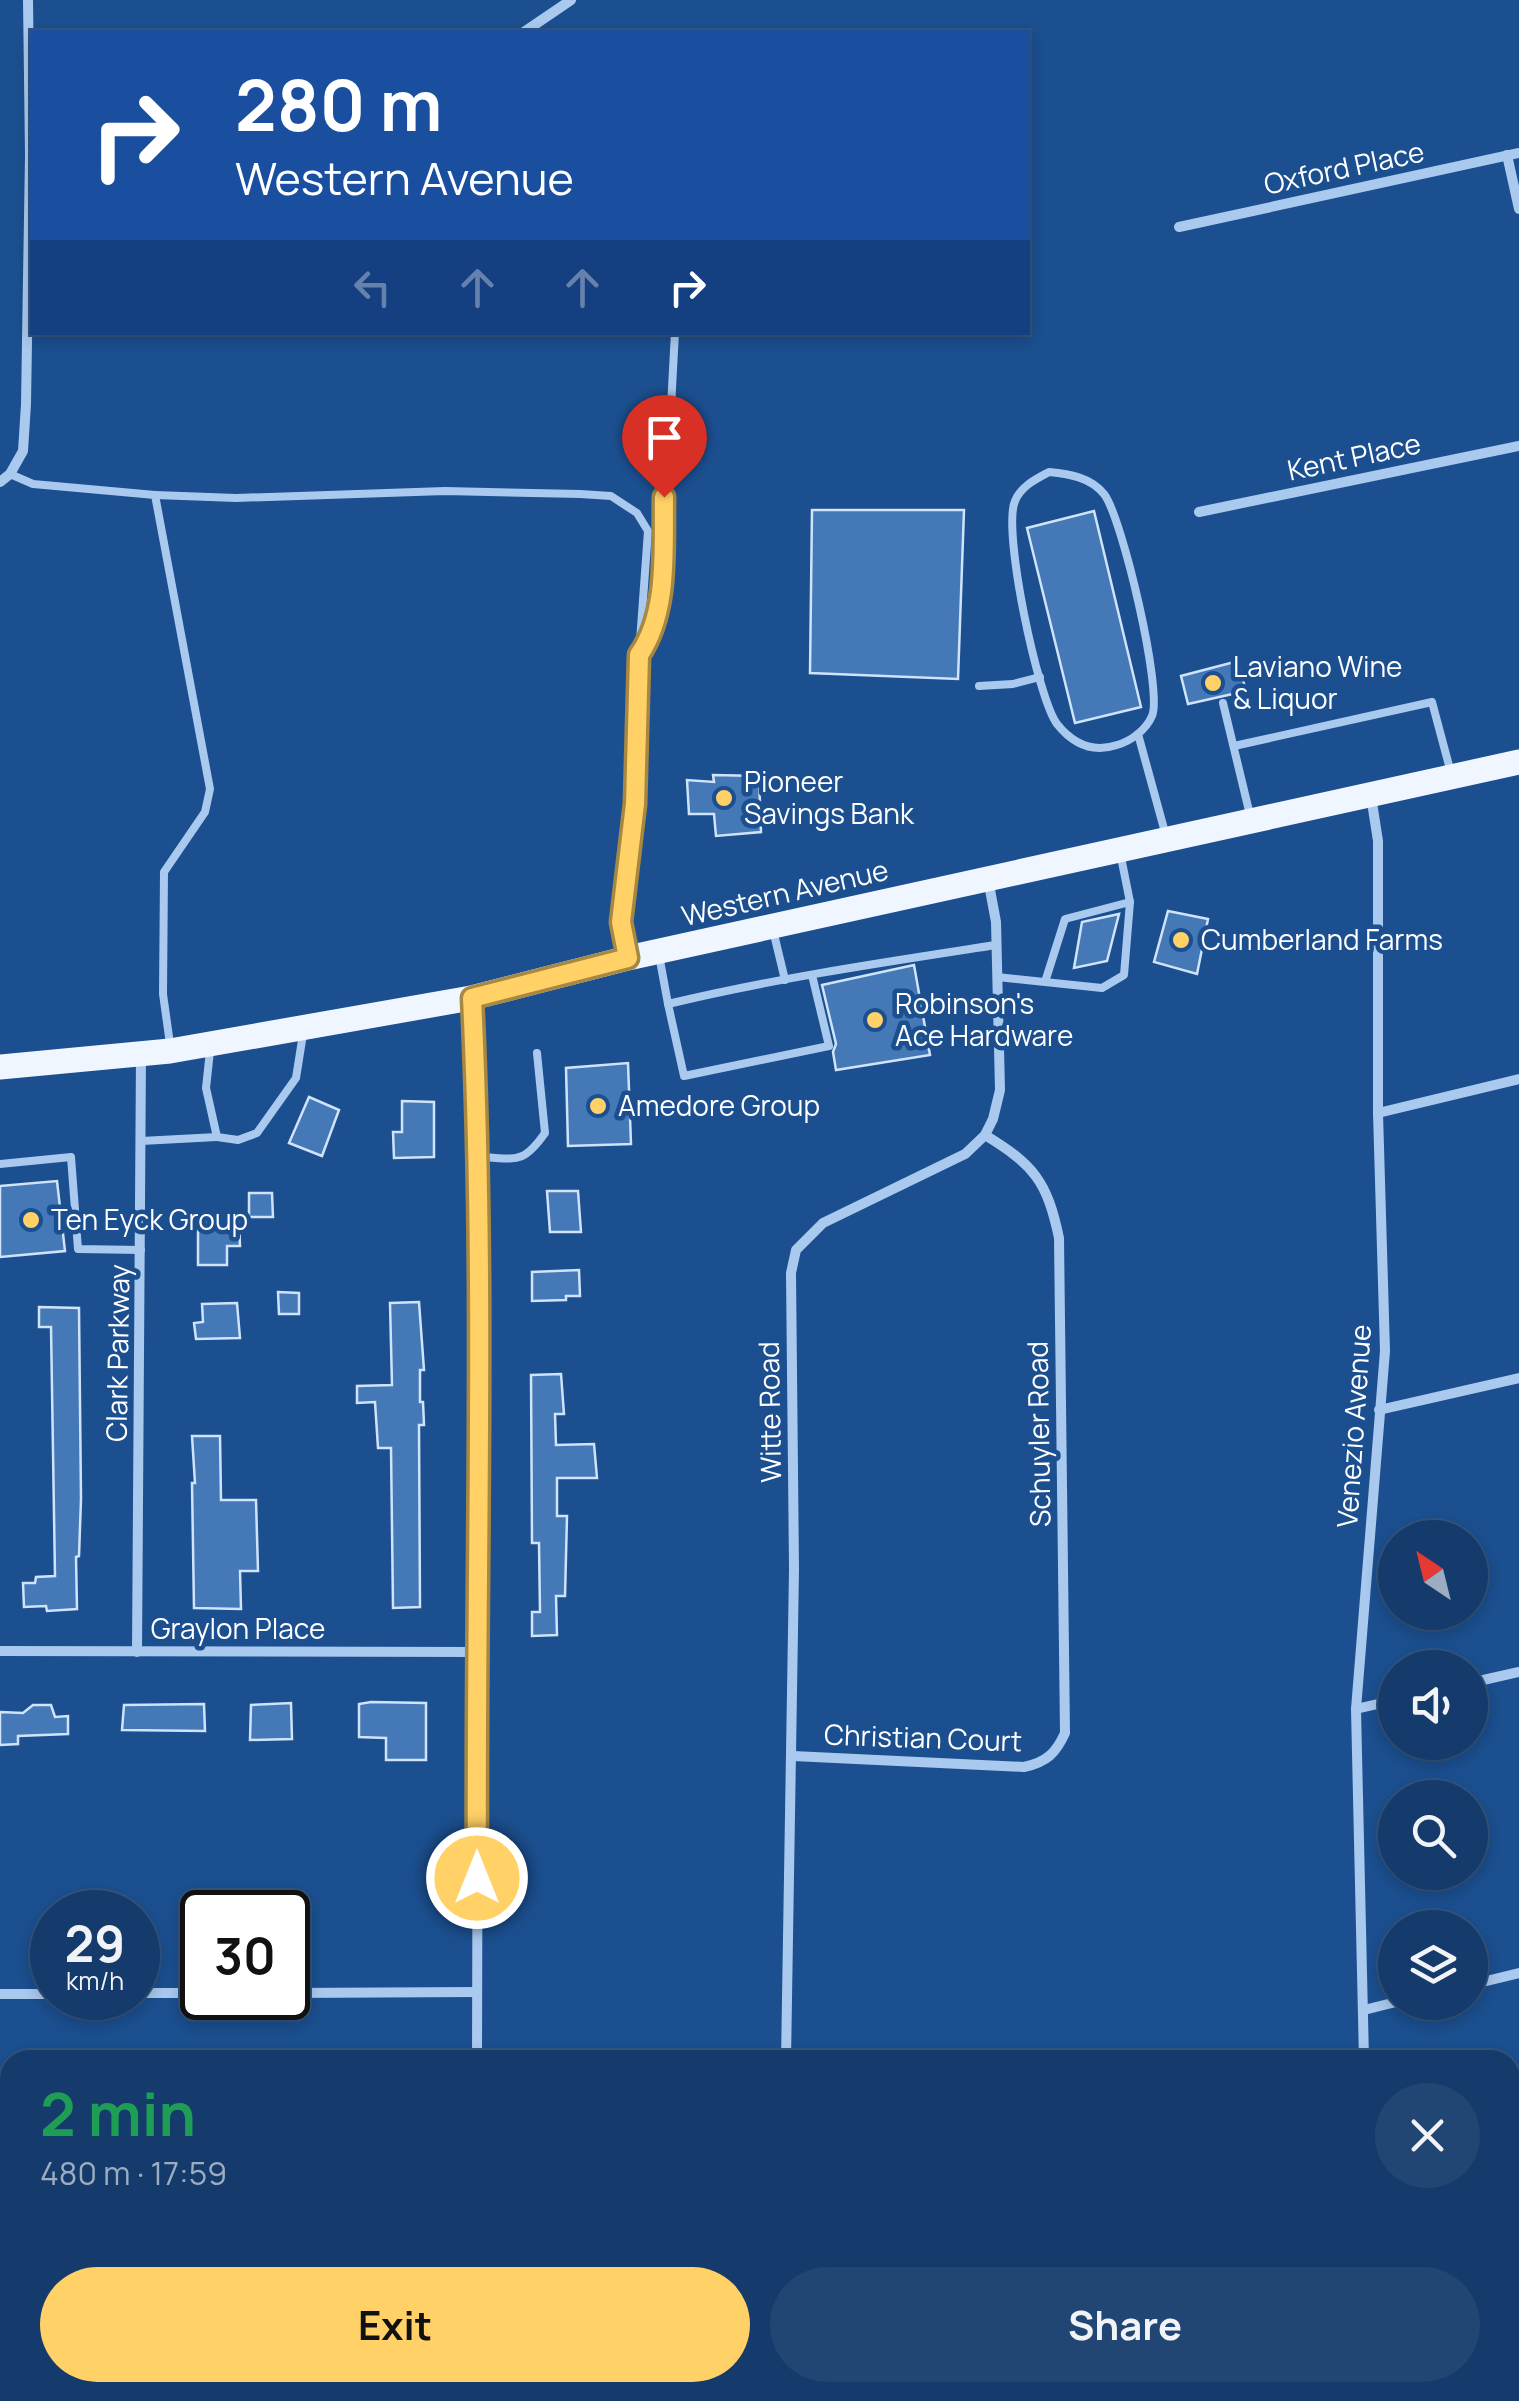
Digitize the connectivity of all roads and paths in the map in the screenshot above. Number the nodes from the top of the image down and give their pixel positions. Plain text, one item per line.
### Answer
1 (28, 0) edge
2 (571, 0) edge
3 (529, 30) edge
4 (30, 103) edge
5 (1513, 154) edge
6 (30, 205) edge
7 (1519, 209) edge
8 (1179, 227) dead end
9 (675, 335) edge
10 (1519, 446) edge
11 (10, 474) junction
12 (0, 482) edge
13 (155, 495) junction
14 (1199, 512) dead end
15 (639, 655) junction
16 (1040, 677) junction
17 (979, 686) dead end
18 (1223, 702) dead end
19 (1138, 734) junction
20 (1234, 746) junction
21 (1519, 762) edge
22 (1452, 777) junction
23 (1370, 795) junction
24 (1252, 821) junction
25 (1167, 840) junction
26 (1120, 850) junction
27 (988, 878) junction
28 (1130, 902) junction
29 (773, 928) junction
30 (996, 945) junction
31 (658, 952) junction
32 (628, 958) junction
33 (812, 975) junction
34 (997, 977) junction
35 (785, 980) junction
36 (1045, 982) junction
37 (472, 998) junction
38 (668, 1004) junction
39 (304, 1030) junction
40 (211, 1045) junction
41 (170, 1051) junction
42 (536, 1053) dead end
43 (141, 1054) junction
44 (0, 1068) edge
45 (1519, 1079) edge
46 (1378, 1113) junction
47 (985, 1135) junction
48 (217, 1137) junction
49 (142, 1140) junction
50 (478, 1157) junction
51 (0, 1164) edge
52 (141, 1250) junction
53 (1519, 1378) edge
54 (1379, 1410) junction
55 (0, 1651) edge
56 (137, 1652) junction
57 (476, 1652) junction
58 (1519, 1672) edge
59 (1488, 1679) edge
60 (1378, 1703) edge
61 (1356, 1708) junction
62 (793, 1756) junction
63 (1050, 1757) joint
64 (1519, 1973) edge
65 (1488, 1981) edge
66 (310, 1992) edge
67 (477, 1992) junction
68 (0, 1994) edge
69 (30, 1994) edge
70 (1378, 2006) edge
71 (1364, 2010) junction
72 (476, 2050) edge
73 (786, 2050) edge
74 (1364, 2050) edge

1 - 4 street
2 - 3 street
5 - 7 street
5 - 8 street, Oxford Place
6 - 11 street
9 - 15 lane
10 - 14 street, Kent Place
11 - 12 street
11 - 13 lane
13 - 15 lane
13 - 41 lane
15 - 32 lane
16 - 17 lane
16 - 19 lane
16 - 19 lane
18 - 20 lane
19 - 25 lane
20 - 22 lane
20 - 24 lane
21 - 22 main road, Western Avenue
22 - 23 main road, Western Avenue
23 - 24 main road, Western Avenue
23 - 46 street, Venezio Avenue
24 - 25 main road, Western Avenue
25 - 26 main road, Western Avenue
26 - 27 main road, Western Avenue
26 - 28 lane
27 - 29 main road, Western Avenue
27 - 30 street
28 - 36 lane
28 - 36 lane
29 - 31 main road, Western Avenue
29 - 35 lane
30 - 33 lane
30 - 34 street
31 - 32 main road, Western Avenue
31 - 38 lane
32 - 37 main road, Western Avenue
33 - 35 lane
33 - 38 lane
34 - 36 lane
34 - 47 street
35 - 38 lane
37 - 39 main road, Western Avenue
37 - 50 street
39 - 40 main road, Western Avenue
39 - 48 lane
40 - 41 main road, Western Avenue
40 - 48 lane
41 - 43 main road, Western Avenue
42 - 50 lane
43 - 44 main road, Western Avenue
43 - 49 street, Clark Parkway
45 - 46 street
46 - 54 street, Venezio Avenue
47 - 62 street, Witte Road
47 - 63 street, Schuyler Road
48 - 49 lane
49 - 52 street, Clark Parkway
50 - 57 street
51 - 52 lane
52 - 56 street, Clark Parkway
53 - 54 street
54 - 61 street, Venezio Avenue
55 - 56 street, Graylon Place
56 - 57 street, Graylon Place
57 - 67 street
58 - 59 street
60 - 61 street
61 - 71 street, Venezio Avenue
62 - 63 street, Christian Court
62 - 73 street, Witte Road
64 - 65 street
66 - 67 street
67 - 72 street
68 - 69 street
70 - 71 street
71 - 74 street, Venezio Avenue

